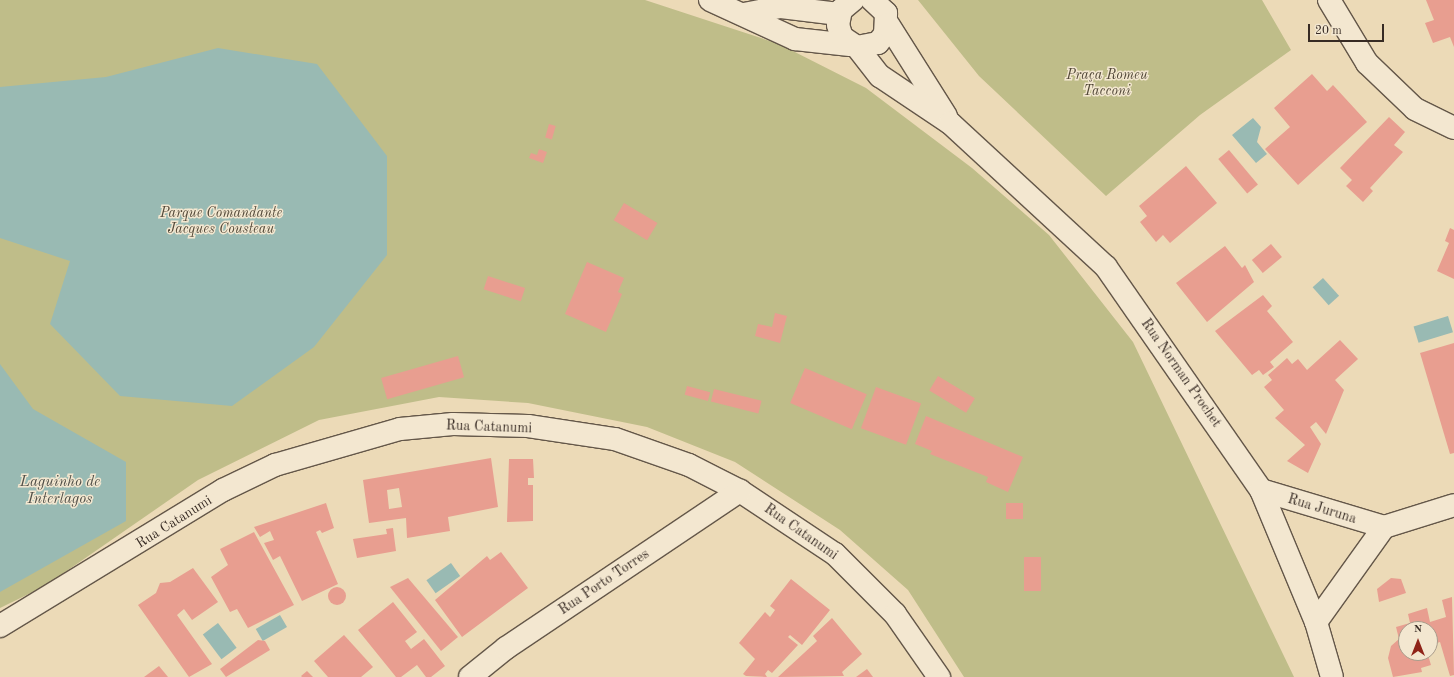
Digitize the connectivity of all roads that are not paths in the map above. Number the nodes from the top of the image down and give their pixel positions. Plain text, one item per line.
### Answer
1 (710, 0) edge
2 (872, 0) edge
3 (1333, 1) edge
4 (843, 6) edge
5 (744, 14) junction
6 (888, 24) junction
7 (854, 46) junction
8 (950, 123) junction
9 (1454, 128) edge
10 (1260, 490) junction
11 (740, 491) junction
12 (1454, 505) edge
13 (1384, 527) junction
14 (1316, 622) junction
15 (0, 626) edge
16 (470, 677) edge
17 (939, 677) edge
18 (1332, 677) edge

1 - 5 street
2 - 6 street, Rua Norman Prochet
3 - 9 street
4 - 5 street
4 - 7 street, Rua Norman Prochet
5 - 7 street
6 - 7 street
6 - 8 street, Rua Norman Prochet
7 - 8 street, Rua Norman Prochet
8 - 10 street, Rua Norman Prochet
10 - 13 street, Rua Juruna
10 - 14 street, Rua Norman Prochet
11 - 15 street, Rua Catanumi
11 - 16 street, Rua Porto Torres
11 - 17 street, Rua Catanumi
12 - 13 street
13 - 14 street
14 - 18 street, Rua Norman Prochet

